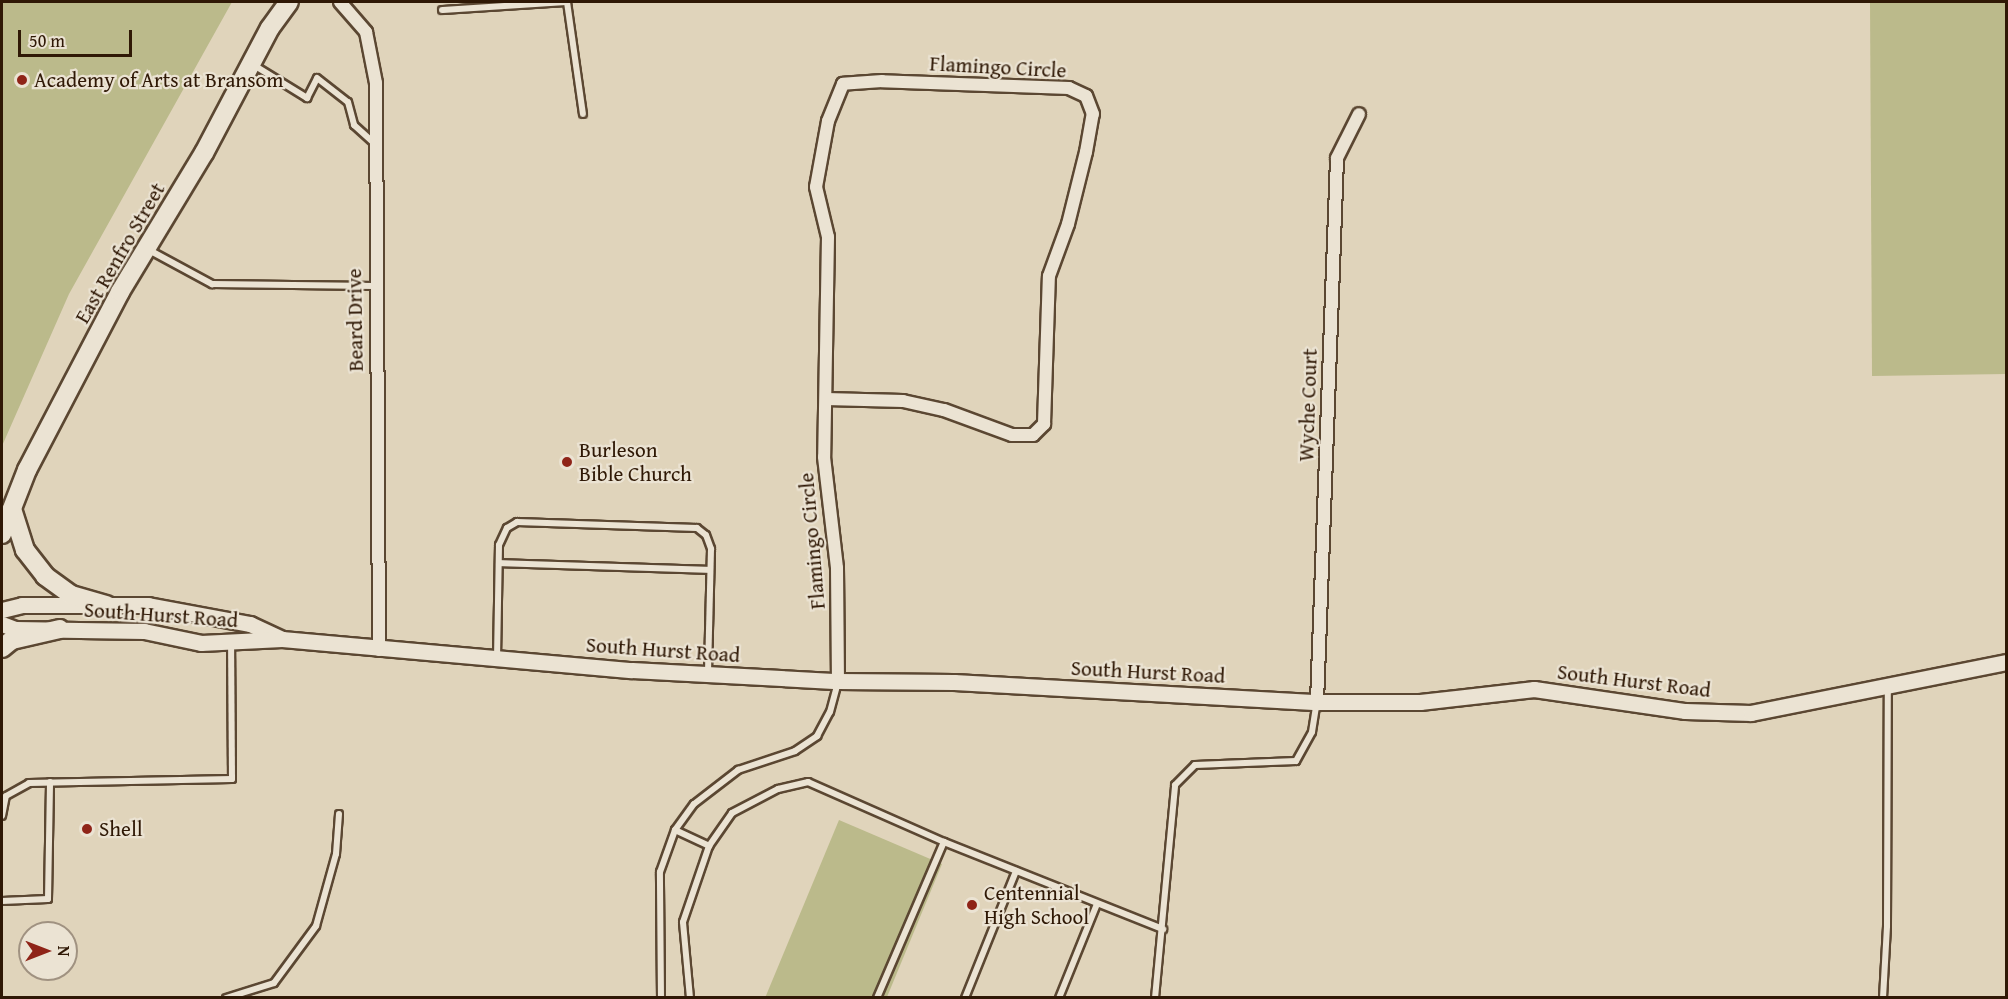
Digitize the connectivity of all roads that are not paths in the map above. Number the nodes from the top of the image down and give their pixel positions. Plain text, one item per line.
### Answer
1 (289, 2) edge
2 (340, 2) edge
3 (567, 2) edge
4 (442, 9) dead end
5 (251, 64) junction
6 (583, 114) dead end
7 (1359, 114) dead end
8 (375, 144) junction
9 (147, 248) junction
10 (374, 286) junction
11 (826, 399) junction
12 (12, 509) junction
13 (2, 534) edge
14 (499, 563) junction
15 (710, 570) junction
16 (107, 605) junction
17 (2, 610) edge
18 (2, 624) edge
19 (60, 629) junction
20 (282, 639) junction
21 (231, 644) junction
22 (2, 648) edge
23 (379, 650) junction
24 (497, 660) junction
25 (2007, 662) edge
26 (708, 675) junction
27 (838, 681) junction
28 (1888, 686) junction
29 (1317, 702) junction
30 (50, 782) junction
31 (339, 814) dead end
32 (2, 816) edge
33 (675, 830) junction
34 (944, 842) junction
35 (709, 846) junction
36 (1016, 871) junction
37 (2, 902) edge
38 (1097, 904) junction
39 (1163, 929) junction
40 (226, 998) edge
41 (661, 998) edge
42 (690, 998) edge
43 (877, 998) edge
44 (965, 998) edge
45 (1059, 998) edge
46 (1155, 998) edge
47 (1883, 998) edge

1 - 5 main road, East Renfro Street
2 - 8 street, Beard Drive
3 - 4 lane
3 - 6 lane
5 - 8 lane
5 - 9 main road, East Renfro Street
7 - 29 street, Wyche Court
8 - 10 street, Beard Drive
9 - 10 lane
9 - 12 main road, East Renfro Street
10 - 23 street, Beard Drive
11 - 11 street, Flamingo Circle
11 - 27 street, Flamingo Circle
12 - 13 main road, East Renfro Street
12 - 16 main road
14 - 15 lane
14 - 15 lane
14 - 24 lane
15 - 26 lane
16 - 17 street, South Hurst Road
16 - 20 street, South Hurst Road
18 - 19 street, South Hurst Road
19 - 21 street, South Hurst Road
19 - 22 main road
20 - 21 street, South Hurst Road
20 - 23 street, South Hurst Road
21 - 30 lane
23 - 24 street, South Hurst Road
24 - 26 street, South Hurst Road
25 - 28 street, South Hurst Road
26 - 27 street, South Hurst Road
27 - 29 street, South Hurst Road
27 - 33 lane
28 - 29 street, South Hurst Road
28 - 47 lane
29 - 39 lane
30 - 32 lane
30 - 37 lane
31 - 40 lane
33 - 35 lane
33 - 41 lane
34 - 35 lane
34 - 36 lane
34 - 43 lane
35 - 42 lane
36 - 38 lane
36 - 44 lane
38 - 39 lane
38 - 45 lane
39 - 46 lane

